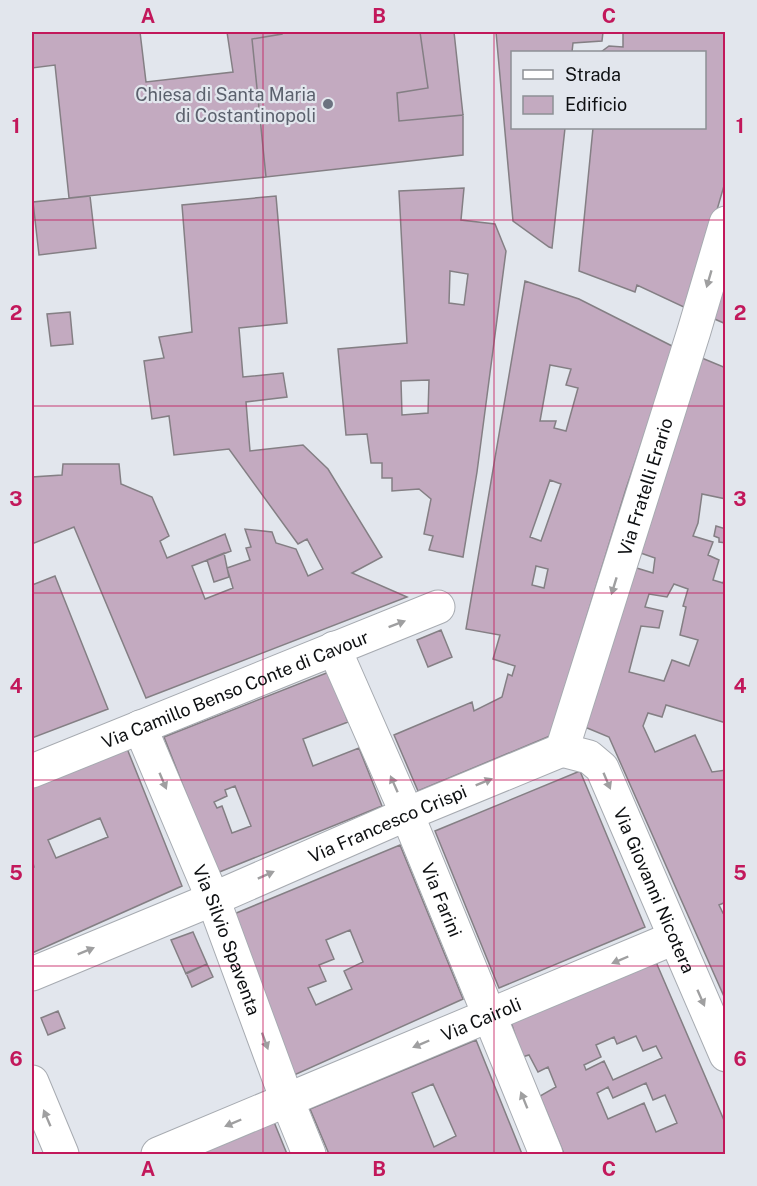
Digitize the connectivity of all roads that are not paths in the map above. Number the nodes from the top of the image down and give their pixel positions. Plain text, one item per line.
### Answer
1 (726, 223) edge
2 (438, 607) dead end
3 (334, 648) junction
4 (140, 727) junction
5 (562, 750) junction
6 (32, 771) edge
7 (407, 814) junction
8 (213, 899) junction
9 (674, 938) junction
10 (32, 974) edge
11 (489, 1016) junction
12 (726, 1055) edge
13 (32, 1082) edge
14 (287, 1100) junction
15 (62, 1155) edge
16 (158, 1155) edge
17 (309, 1155) edge
18 (546, 1155) edge

1 -> 5 street, Via Fratelli Erario
3 -> 2 street, Via Camillo Benso Conte di Cavour
3 - 4 street, Via Camillo Benso Conte di Cavour
7 -> 3 street, Via Farini
4 - 6 street, Via Camillo Benso Conte di Cavour
4 -> 8 street, Via Silvio Spaventa
7 -> 5 street, Via Francesco Crispi
5 -> 9 street, Via Giovanni Nicotera
8 -> 7 street, Via Francesco Crispi
7 - 11 street, Via Farini
10 -> 8 street, Via Francesco Crispi
8 -> 14 street, Via Silvio Spaventa
9 -> 11 street, Via Cairoli
9 -> 12 street, Via Giovanni Nicotera
11 -> 14 street, Via Cairoli
18 -> 11 street, Via Farini
15 -> 13 street
14 -> 16 street, Via Cairoli
14 - 17 street, Via Silvio Spaventa

